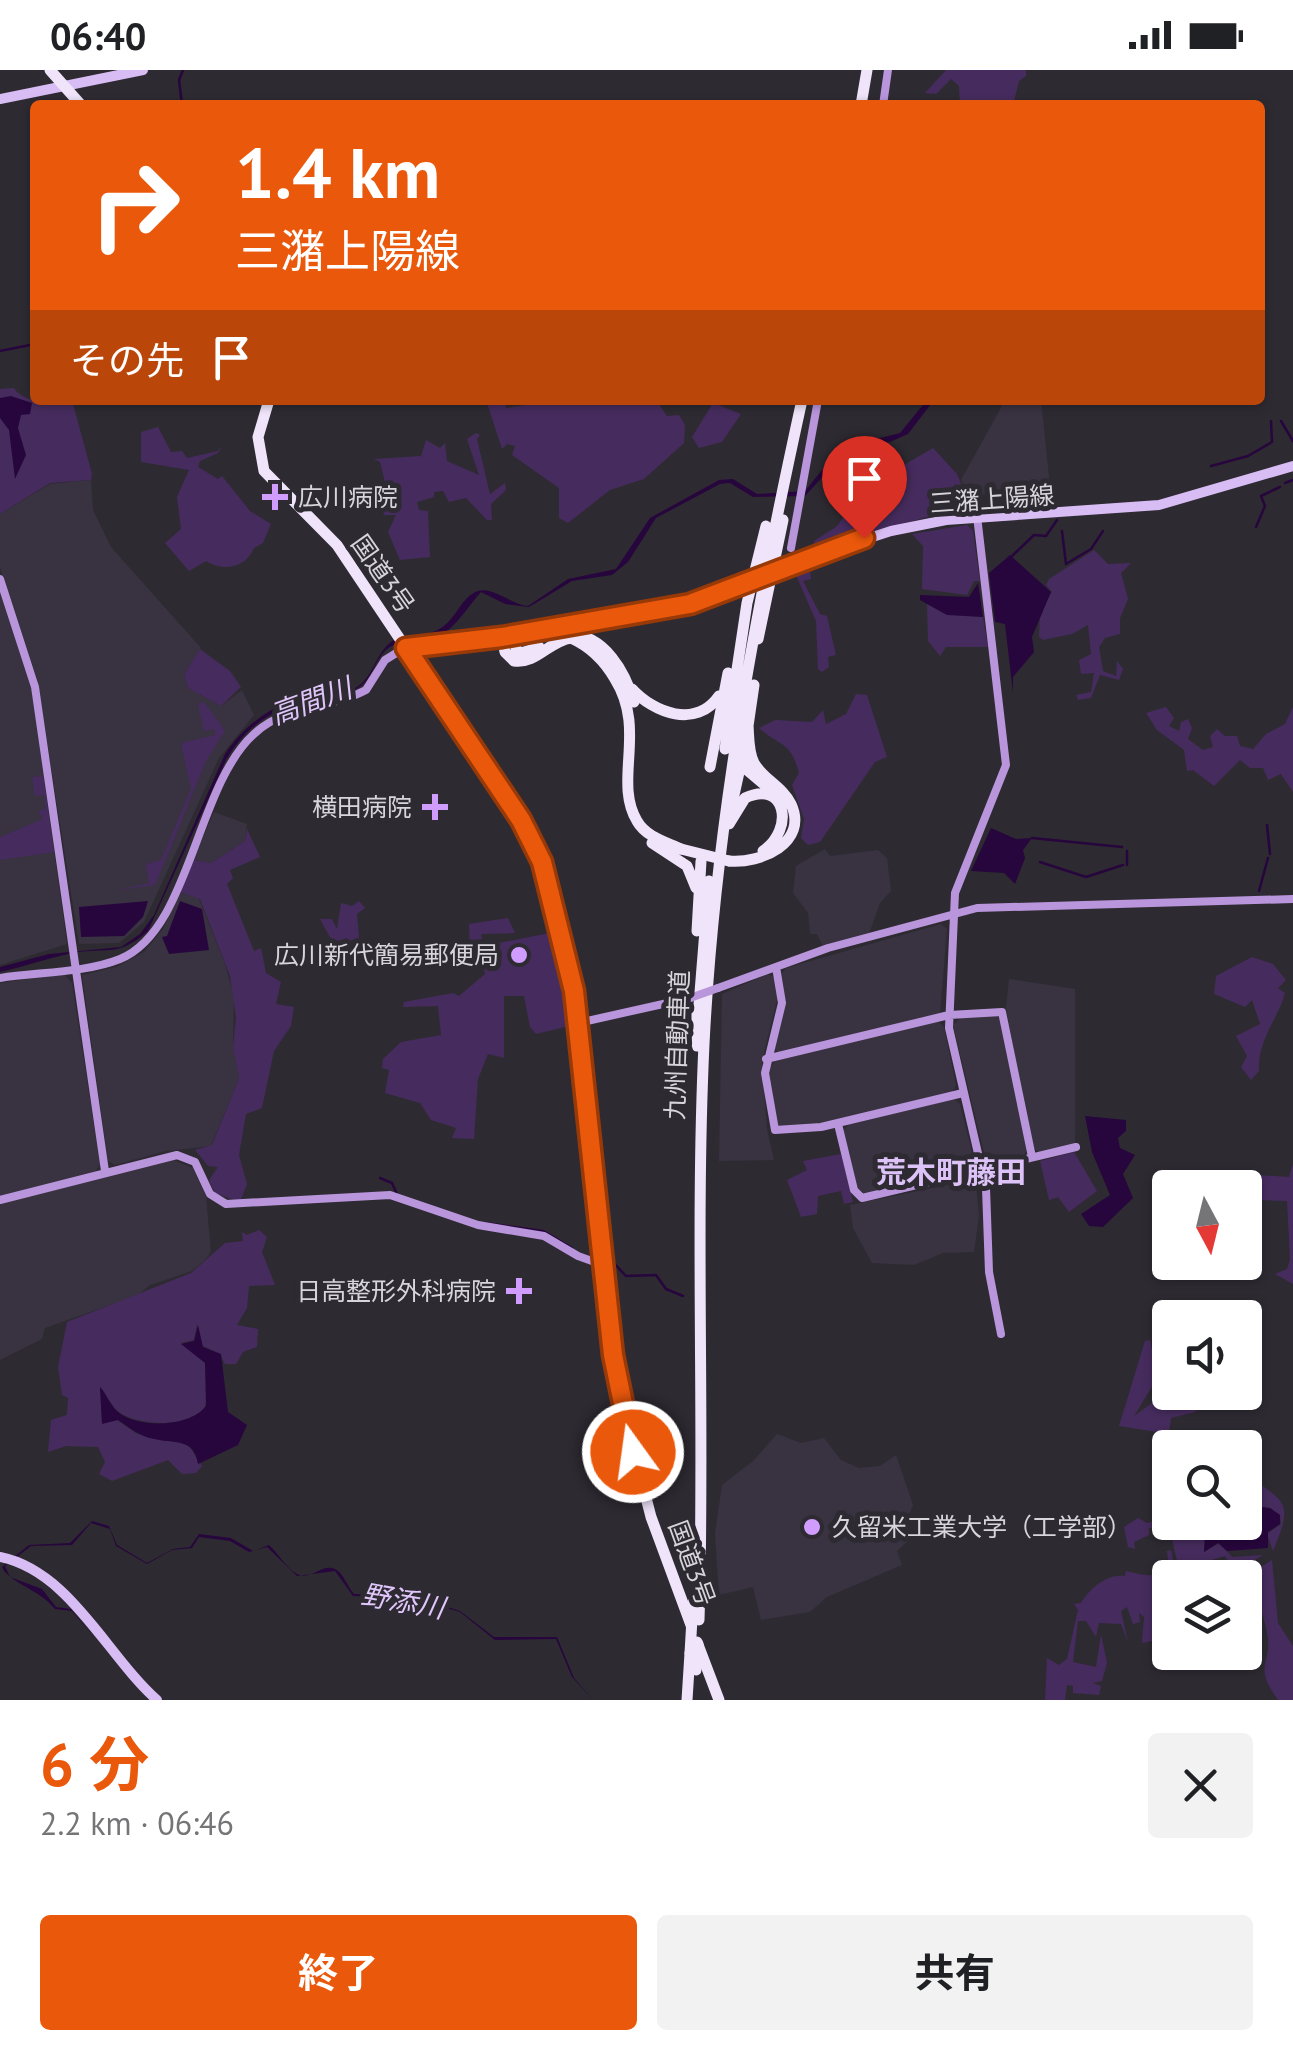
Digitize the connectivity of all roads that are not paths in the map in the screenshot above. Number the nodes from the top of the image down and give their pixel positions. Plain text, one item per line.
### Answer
1 (50, 70) edge
2 (143, 70) edge
3 (870, 70) edge
4 (888, 70) edge
5 (66, 88) junction
6 (0, 99) edge
7 (77, 100) edge
8 (862, 100) edge
9 (869, 100) edge
10 (885, 100) edge
11 (268, 405) edge
12 (797, 405) edge
13 (797, 405) edge
14 (797, 405) edge
15 (817, 405) edge
16 (1293, 466) edge
17 (976, 516) junction
18 (791, 548) dead end
19 (0, 579) edge
20 (747, 603) junction
21 (506, 636) junction
22 (402, 642) junction
23 (725, 683) junction
24 (754, 685) dead end
25 (629, 686) junction
26 (747, 718) junction
27 (631, 764) junction
28 (710, 767) dead end
29 (729, 824) junction
30 (683, 848) junction
31 (765, 856) junction
32 (729, 859) junction
33 (702, 860) dead end
34 (1293, 899) edge
35 (698, 912) junction
36 (953, 915) junction
37 (714, 931) junction
38 (75, 967) junction
39 (776, 967) junction
40 (0, 978) edge
41 (950, 1015) junction
42 (578, 1023) junction
43 (697, 1046) junction
44 (766, 1059) junction
45 (963, 1094) junction
46 (838, 1124) junction
47 (1076, 1147) dead end
48 (1032, 1157) junction
49 (982, 1169) junction
50 (106, 1172) junction
51 (0, 1200) edge
52 (603, 1265) junction
53 (1001, 1334) dead end
54 (0, 1557) edge
55 (157, 1700) edge
56 (690, 1700) edge
57 (719, 1700) edge

1 - 5 highway
2 - 5 main road
3 - 8 highway
3 - 9 highway
4 - 10 street
5 - 6 main road
5 - 7 highway
11 - 22 highway, 国道3号
12 - 20 highway, 九州自動車道
13 - 26 highway
14 - 37 highway, 九州自動車道
15 - 18 street
16 - 17 main road, 三潴上陽線
17 - 21 main road, 三潴上陽線, bridge
17 - 36 street
19 - 38 street
20 - 23 highway
20 - 43 highway, 九州自動車道
21 - 22 main road, 三潴上陽線
21 - 25 highway
21 - 27 highway
22 - 38 street
22 - 42 highway, 国道3号
23 - 25 highway
23 - 28 highway
24 - 26 highway
25 - 30 highway
26 - 29 highway
26 - 31 highway
26 - 31 highway, bridge
27 - 30 highway
27 - 35 highway
29 - 32 highway
29 - 37 highway
30 - 32 highway, bridge
31 - 32 highway
33 - 35 highway
34 - 36 street
35 - 43 highway
36 - 39 street
36 - 41 street
37 - 56 highway, 九州自動車道, bridge
38 - 40 street
38 - 50 street
39 - 42 street, bridge
39 - 44 street
41 - 44 street
41 - 45 street
41 - 48 street
42 - 52 highway, 国道3号
43 - 56 highway, 九州自動車道, bridge
44 - 46 street
45 - 46 street
45 - 49 street
46 - 49 street
47 - 48 street
48 - 49 street
49 - 53 street
50 - 51 street
50 - 52 street
52 - 57 highway, 国道3号
54 - 55 main road

